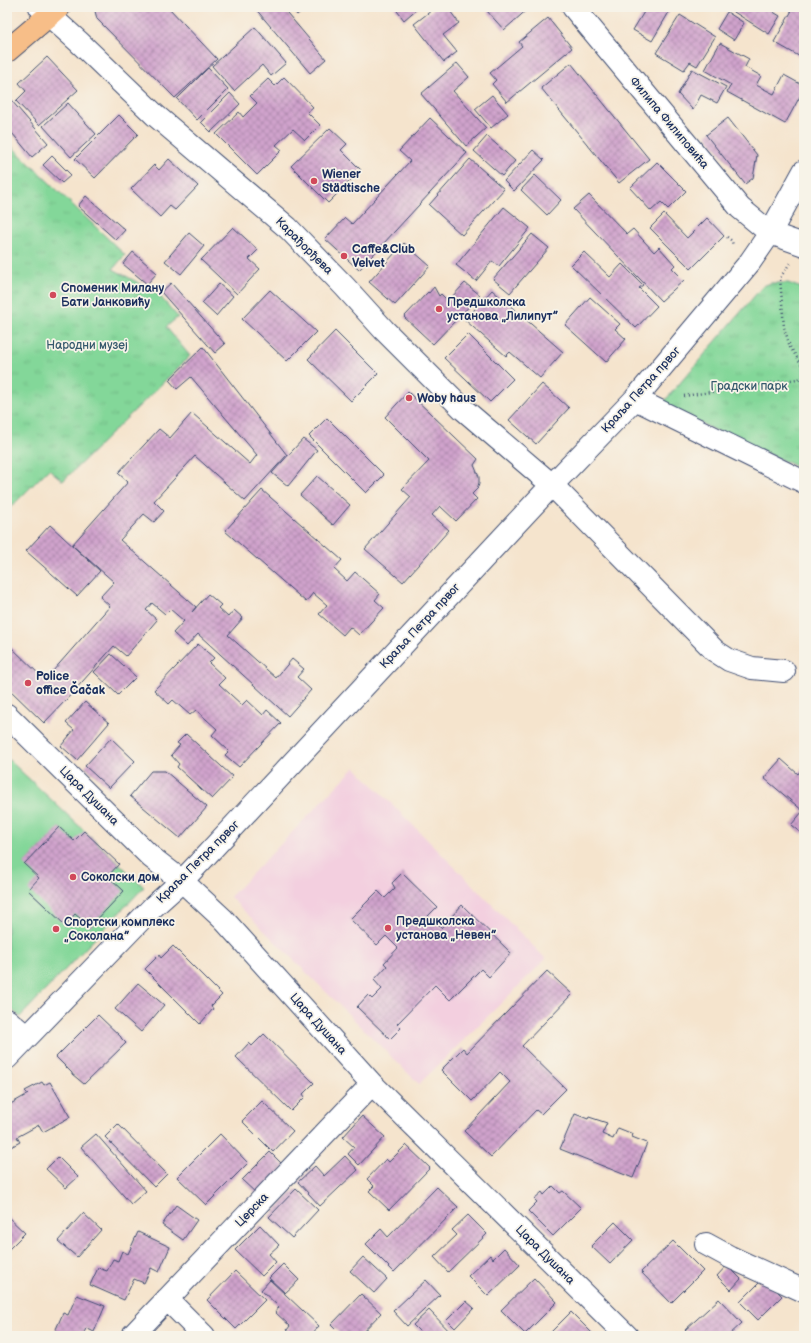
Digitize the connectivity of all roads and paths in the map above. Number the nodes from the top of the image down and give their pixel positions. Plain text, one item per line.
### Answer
1 (573, 7) edge
2 (49, 10) edge
3 (7, 51) edge
4 (804, 171) edge
5 (770, 233) junction
6 (803, 245) edge
7 (804, 368) edge
8 (804, 378) edge
9 (683, 396) dead end
10 (635, 399) junction
11 (804, 482) edge
12 (552, 485) junction
13 (784, 671) dead end
14 (7, 715) edge
15 (182, 881) junction
16 (7, 1020) edge
17 (26, 1037) junction
18 (7, 1058) edge
19 (372, 1084) junction
20 (706, 1244) dead end
21 (804, 1291) edge
22 (168, 1298) junction
23 (132, 1336) edge
24 (204, 1336) edge
25 (627, 1336) edge

1 - 5 street, Филипа Филиповића
2 - 3 main road
2 - 12 street, Карађорђева
4 - 5 street, Краља Петра првог
5 - 6 street, Филипа Филиповића
5 - 10 street, Краља Петра првог
6 - 7 path
8 - 9 path
10 - 11 street
10 - 12 street, Краља Петра првог
12 - 13 street, Карађорђева
12 - 15 street, Краља Петра првог
14 - 15 street, Цара Душана
15 - 17 street, Краља Петра првог
15 - 19 street, Цара Душана
16 - 17 street
17 - 18 street, Краља Петра првог
19 - 22 street, Церска
19 - 25 street, Цара Душана
20 - 21 street
22 - 23 street, Церска
22 - 24 street

